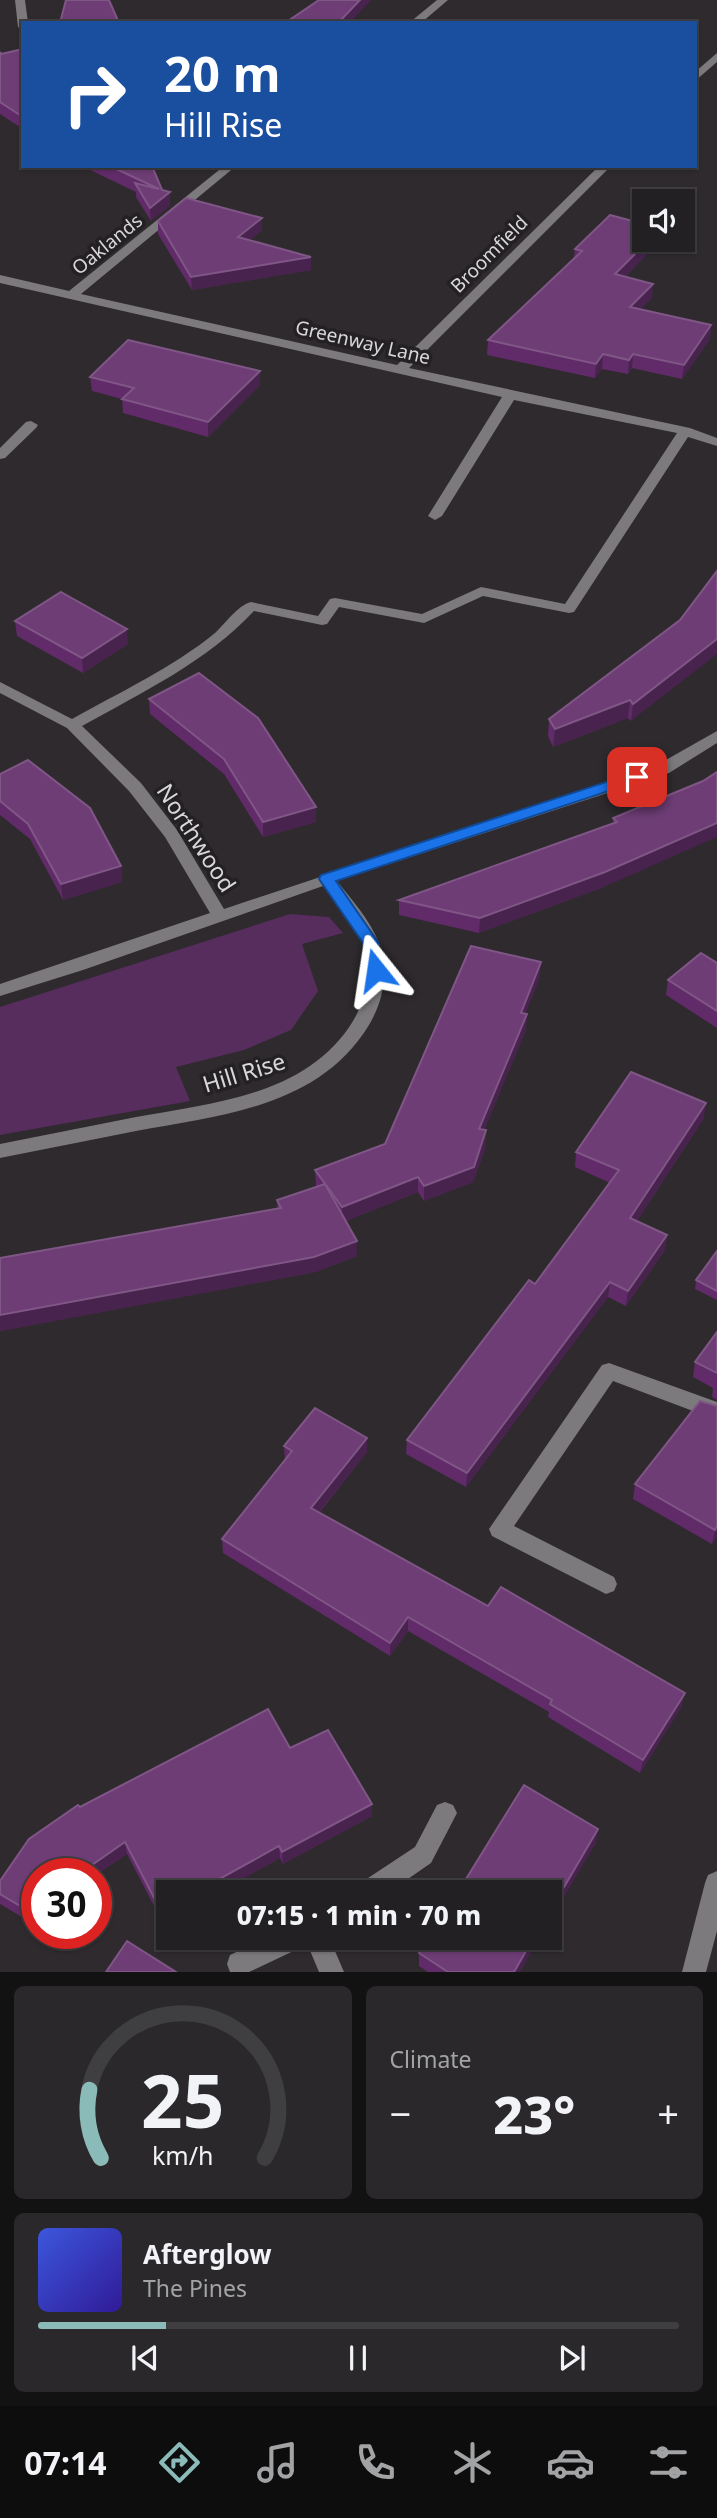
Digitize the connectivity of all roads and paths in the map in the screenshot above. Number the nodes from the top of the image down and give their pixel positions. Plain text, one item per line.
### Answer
1 (20, 0) edge
2 (443, 0) edge
3 (22, 21) edge
4 (417, 21) edge
5 (717, 56) edge
6 (697, 76) edge
7 (229, 168) edge
8 (604, 168) edge
9 (0, 279) edge
10 (70, 296) junction
11 (400, 370) junction
12 (510, 394) junction
13 (31, 425) dead end
14 (685, 431) junction
15 (717, 442) edge
16 (0, 455) edge
17 (435, 516) dead end
18 (0, 687) edge
19 (72, 725) junction
20 (717, 736) edge
21 (326, 879) junction
22 (219, 915) junction
23 (0, 990) edge
24 (0, 1151) edge
25 (717, 1411) edge
26 (606, 1584) dead end
27 (445, 1813) dead end
28 (386, 1880) edge
29 (717, 1883) edge
30 (268, 1950) edge
31 (322, 1950) edge
32 (239, 1964) dead end
33 (332, 1972) edge
34 (694, 1972) edge

1 - 3 street
2 - 4 street
5 - 6 street
7 - 10 street, Oaklands
8 - 11 street, Broomfield
9 - 10 street, Greenway Lane
10 - 11 street, Greenway Lane
11 - 12 street, Greenway Lane
12 - 14 street, Greenway Lane
12 - 17 street
13 - 16 street
14 - 15 street, Greenway Lane
14 - 19 street
18 - 19 street, Northwood
19 - 22 street, Northwood
20 - 21 street
21 - 22 street
21 - 24 street, Hill Rise
22 - 23 street
25 - 26 street
27 - 28 street
29 - 34 street
30 - 32 street
31 - 33 street

